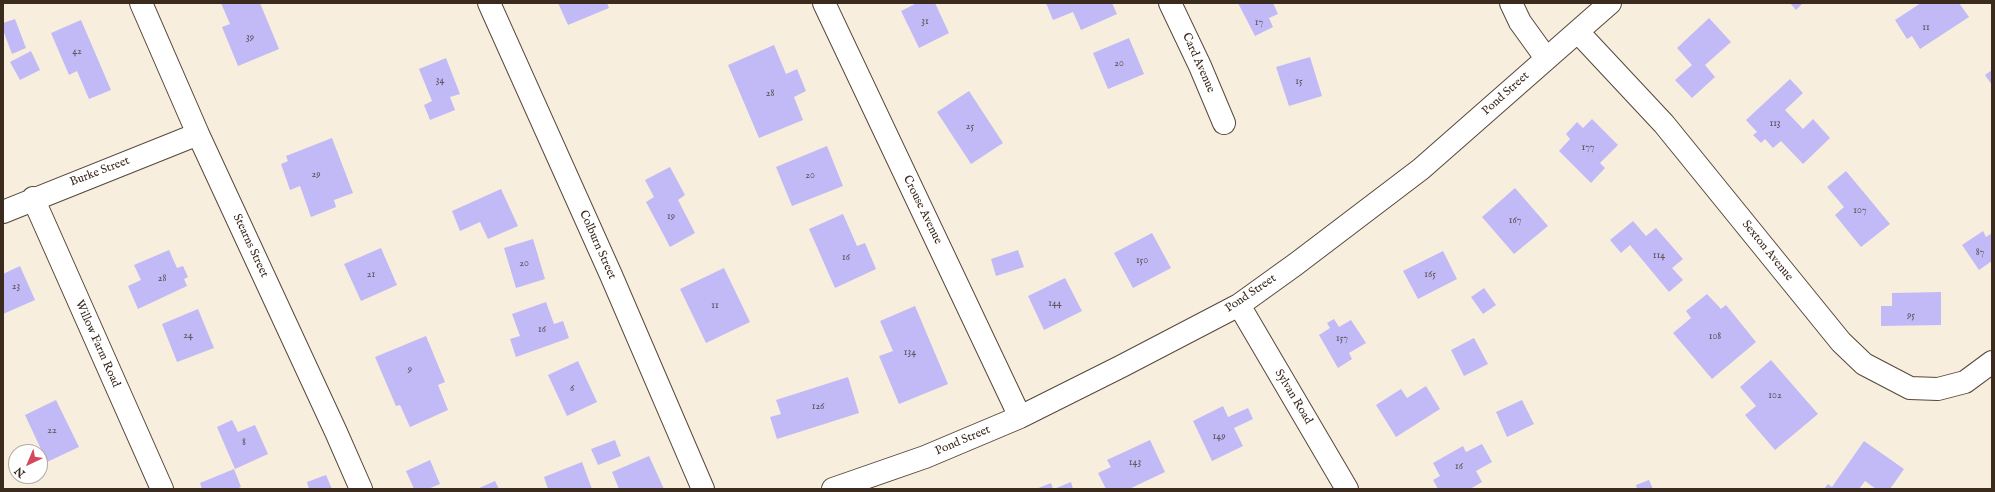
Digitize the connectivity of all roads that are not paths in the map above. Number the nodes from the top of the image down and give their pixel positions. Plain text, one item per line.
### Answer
1 (141, 3) edge
2 (489, 3) edge
3 (824, 3) edge
4 (1170, 3) edge
5 (1511, 3) edge
6 (1610, 3) edge
7 (1578, 32) junction
8 (1546, 58) junction
9 (1224, 123) dead end
10 (198, 134) junction
11 (32, 198) junction
12 (3, 212) edge
13 (1239, 305) junction
14 (1992, 362) edge
15 (1020, 417) junction
16 (162, 489) edge
17 (361, 489) edge
18 (703, 489) edge
19 (833, 489) edge
20 (1347, 489) edge

1 - 10 street, Stearns Street
2 - 18 street, Colburn Street
3 - 15 street, Crouse Avenue
4 - 9 street, Card Avenue
5 - 8 street
6 - 7 street, Pond Street
7 - 8 street, Pond Street
7 - 14 street, Sexton Avenue
8 - 13 street, Pond Street
10 - 11 street, Burke Street
10 - 17 street, Stearns Street
11 - 12 street, Burke Street
11 - 16 street, Willow Farm Road
13 - 15 street, Pond Street
13 - 20 street, Sylvan Road
15 - 19 street, Pond Street

